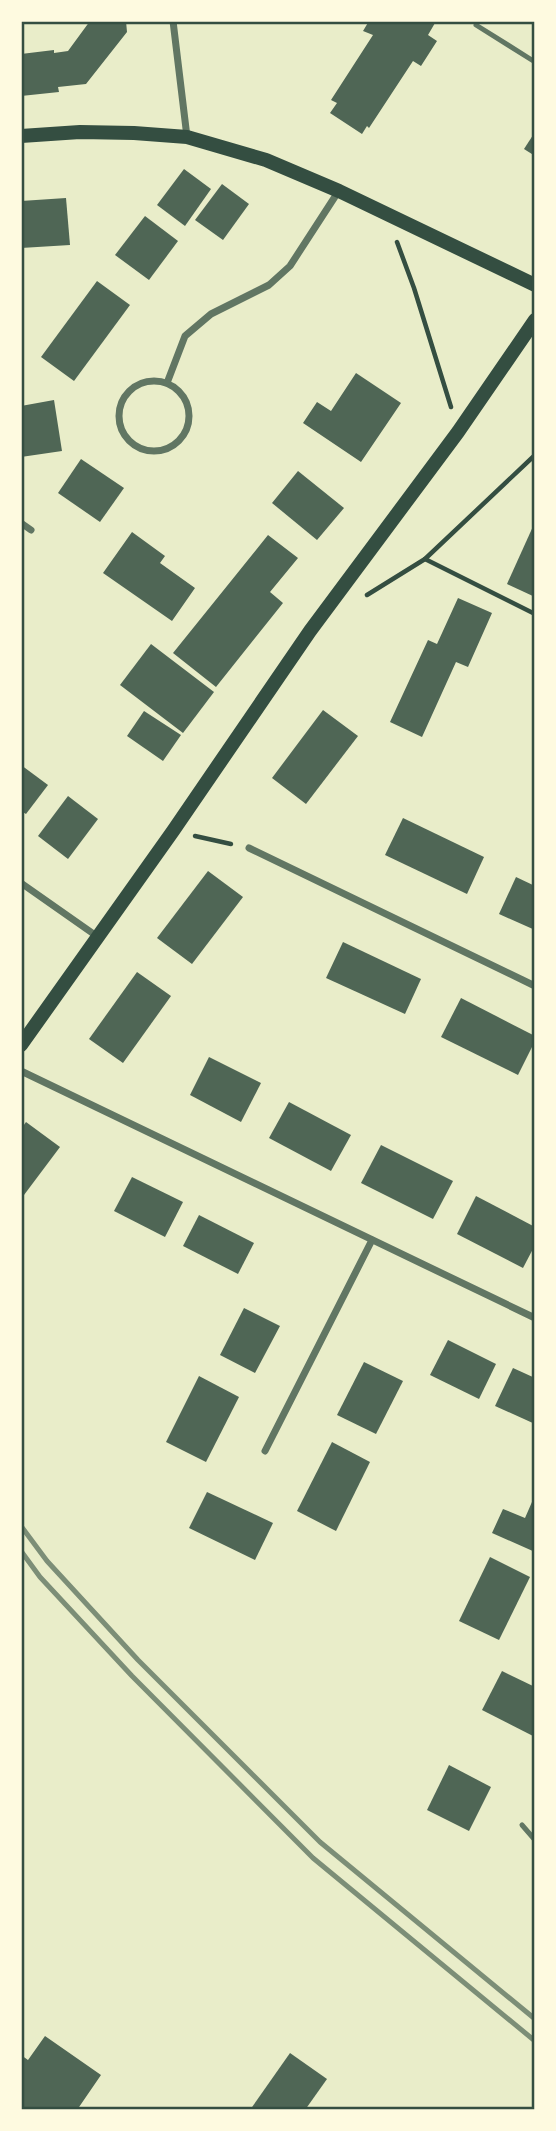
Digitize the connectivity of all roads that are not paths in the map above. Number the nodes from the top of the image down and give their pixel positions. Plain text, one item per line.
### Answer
1 (173, 21) edge
2 (476, 25) dead end
3 (535, 62) edge
4 (21, 136) edge
5 (187, 137) junction
6 (339, 191) junction
7 (535, 285) edge
8 (535, 320) edge
9 (167, 383) junction
10 (21, 523) edge
11 (31, 530) dead end
12 (249, 848) road end
13 (21, 883) edge
14 (98, 937) junction
15 (535, 986) edge
16 (21, 1045) edge
17 (21, 1071) edge
18 (372, 1240) junction
19 (535, 1318) edge
20 (265, 1451) dead end
21 (522, 1825) dead end
22 (535, 1840) edge

1 - 5 street
2 - 3 lane
4 - 5 main road
5 - 6 main road
6 - 7 main road
6 - 9 street
8 - 14 main road
9 - 9 street
10 - 11 street
12 - 15 street
13 - 14 street
14 - 16 main road
17 - 18 street
18 - 19 street
18 - 20 street
21 - 22 lane

